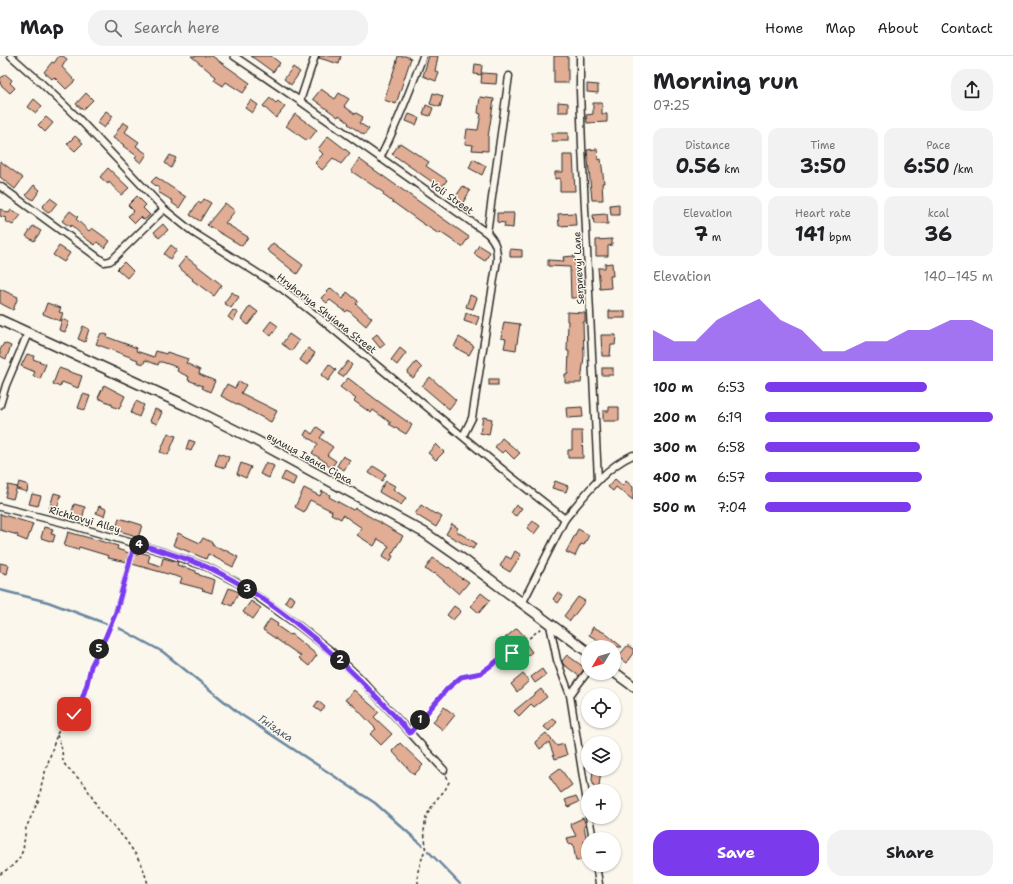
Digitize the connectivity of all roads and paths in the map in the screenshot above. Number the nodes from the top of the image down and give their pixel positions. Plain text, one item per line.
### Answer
1 (11, 56) edge
2 (234, 56) edge
3 (315, 56) edge
4 (423, 56) edge
5 (580, 56) edge
6 (509, 76) dead end
7 (300, 101) junction
8 (380, 158) junction
9 (0, 186) edge
10 (164, 209) junction
11 (487, 233) junction
12 (0, 320) edge
13 (28, 333) junction
14 (0, 405) edge
15 (463, 436) junction
16 (632, 457) edge
17 (598, 480) junction
18 (0, 507) edge
19 (565, 519) junction
20 (135, 543) junction
21 (522, 604) junction
22 (116, 612) joint
23 (549, 624) junction
24 (581, 647) edge
25 (621, 677) edge
26 (581, 680) edge
27 (633, 686) edge
28 (570, 695) junction
29 (410, 733) junction
30 (57, 734) junction
31 (444, 770) joint
32 (584, 784) edge
33 (597, 872) edge
34 (0, 874) edge
35 (148, 884) edge
36 (418, 884) edge
37 (599, 884) edge

1 - 10 street, Hryhoriya Shyiana Street
2 - 7 street, Voli Street
3 - 7 street
4 - 8 street
5 - 17 street, Serpnevyi Lane
6 - 11 street
7 - 8 street, Voli Street
8 - 11 street, Voli Street
9 - 10 street
10 - 15 street, Hryhoriya Shyiana Street
11 - 15 street, Voli Street
12 - 13 street, вулиця Івана Сірка
13 - 14 street
13 - 21 street, вулиця Івана Сірка
15 - 19 street, Hryhoriya Shyiana Street
16 - 17 street
17 - 19 street
18 - 20 street, Richkovyi Alley
19 - 21 street
20 - 22 lane
20 - 29 street, Richkovyi Alley
21 - 23 street, вулиця Івана Сірка
22 - 30 path
23 - 24 street, вулиця Івана Сірка
23 - 28 street
23 - 29 path
25 - 27 street
26 - 28 street
28 - 32 street
29 - 31 street, Richkovyi Alley
30 - 34 path
30 - 35 path
31 - 36 path
33 - 37 street

